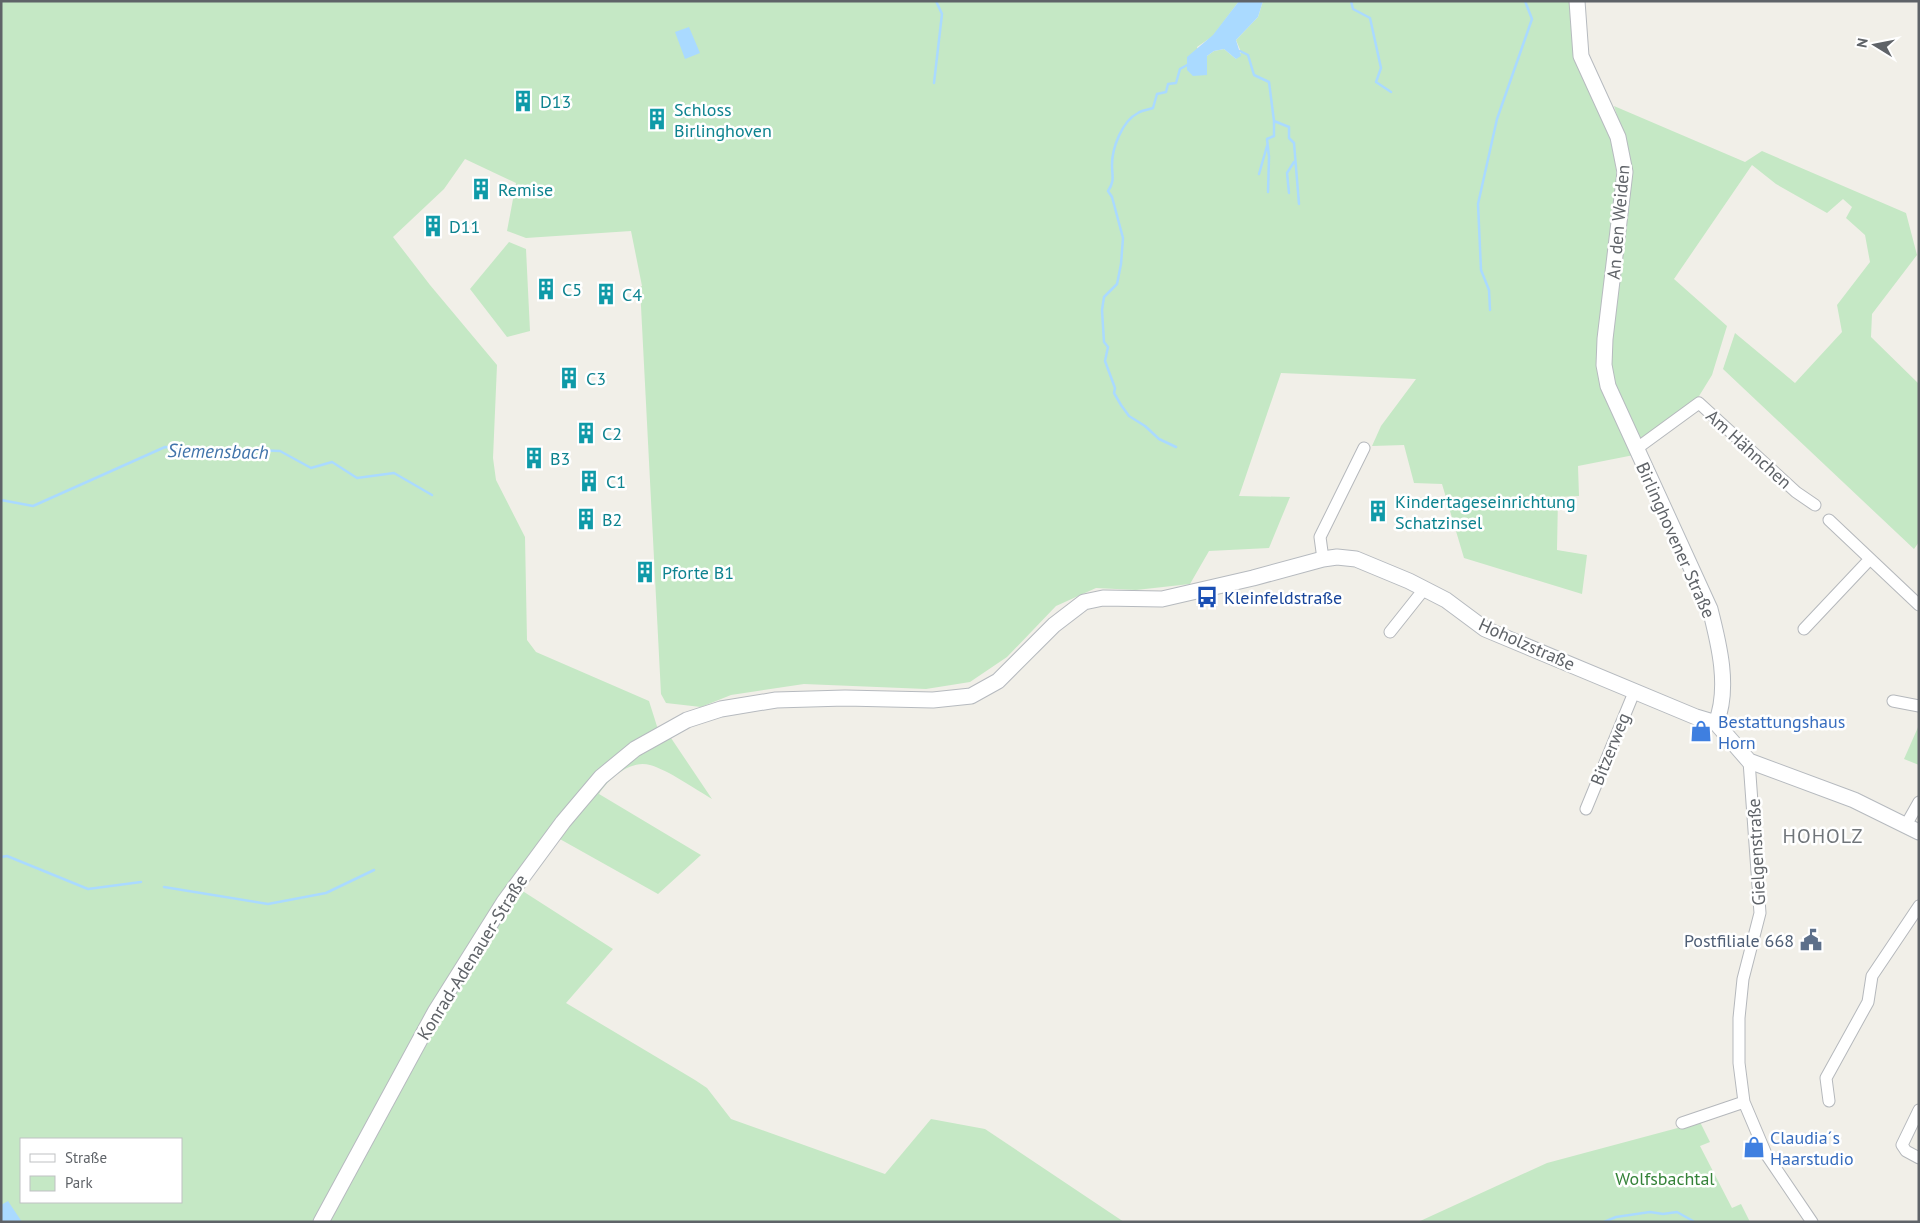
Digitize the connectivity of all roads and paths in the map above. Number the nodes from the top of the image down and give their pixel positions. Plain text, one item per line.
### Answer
1 (1577, 1) edge
2 (1364, 448) dead end
3 (1635, 448) junction
4 (1815, 505) dead end
5 (1829, 520) dead end
6 (1323, 559) junction
7 (1870, 559) junction
8 (1425, 588) junction
9 (1114, 600) joint
10 (1919, 605) edge
11 (1804, 629) dead end
12 (1390, 632) dead end
13 (1635, 690) junction
14 (1893, 701) dead end
15 (1919, 706) edge
16 (1716, 723) junction
17 (1749, 761) junction
18 (1919, 802) edge
19 (1586, 808) dead end
20 (1912, 828) edge
21 (1919, 906) edge
22 (1829, 1101) dead end
23 (1744, 1102) junction
24 (1919, 1110) edge
25 (1682, 1123) dead end
26 (1919, 1158) edge
27 (321, 1222) edge
28 (1812, 1222) edge

1 - 3 street, An den Weiden
2 - 6 street
3 - 4 street, Am Hähnchen
3 - 16 street, Birlinghovener Straße
5 - 7 street
6 - 8 street, Hoholzstraße
6 - 9 street, Hoholzstraße
7 - 10 street
7 - 11 street
8 - 12 street
8 - 13 street, Hoholzstraße
9 - 27 street, Konrad-Adenauer-Straße
13 - 16 street, Hoholzstraße
13 - 19 street, Bitzerweg
14 - 15 street
16 - 17 street, Hoholzstraße
17 - 20 street, Hoholzstraße
17 - 23 street, Gielgenstraße
18 - 20 street
21 - 22 street
23 - 25 street
23 - 28 street, Gielgenstraße
24 - 26 street

